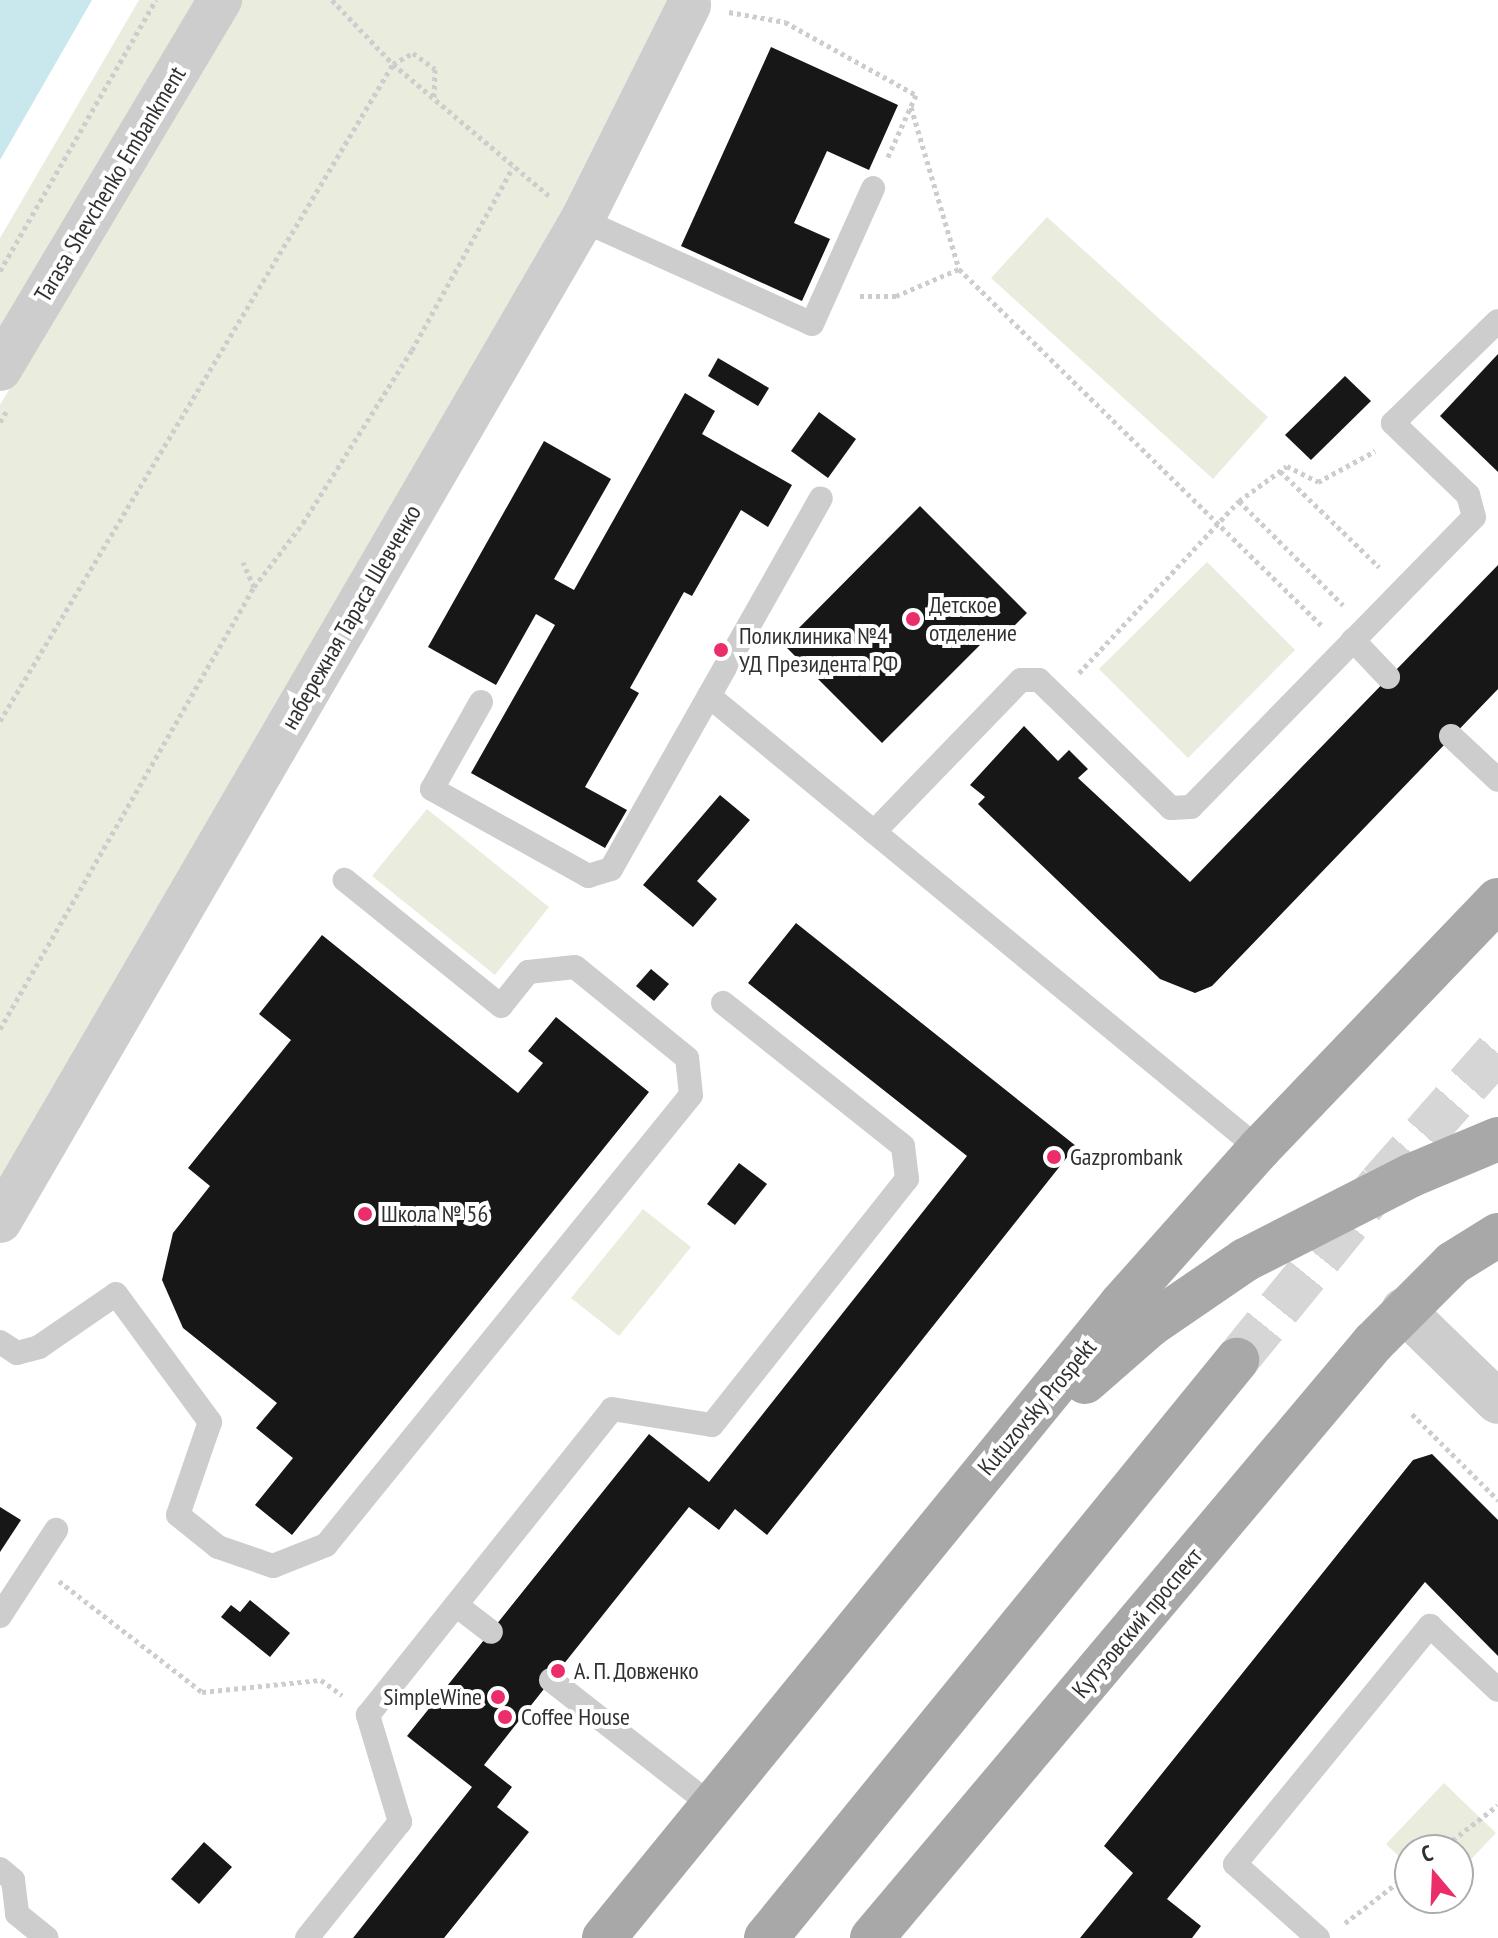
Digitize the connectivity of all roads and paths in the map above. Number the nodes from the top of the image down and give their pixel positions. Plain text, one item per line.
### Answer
1 (156, 0) edge
2 (220, 0) edge
3 (332, 0) edge
4 (684, 3) edge
5 (393, 64) junction
6 (434, 99) junction
7 (911, 106) junction
8 (513, 167) junction
9 (873, 188) joint
10 (582, 220) junction
11 (959, 269) junction
12 (0, 271) edge
13 (824, 296) junction
14 (1498, 321) edge
15 (0, 369) edge
16 (1405, 435) junction
17 (1280, 471) junction
18 (821, 498) dead end
19 (1239, 501) junction
20 (1217, 522) junction
21 (243, 562) dead end
22 (1373, 572) dead end
23 (254, 587) junction
24 (1353, 593) dead end
25 (1342, 604) junction
26 (1355, 639) junction
27 (1388, 677) dead end
28 (709, 696) junction
29 (1056, 697) junction
30 (481, 702) dead end
31 (0, 721) edge
32 (1451, 736) dead end
33 (1498, 780) edge
34 (874, 832) junction
35 (345, 880) dead end
36 (1498, 900) edge
37 (723, 1003) dead end
38 (0, 1029) edge
39 (1498, 1139) edge
40 (1259, 1149) junction
41 (0, 1221) edge
42 (1498, 1235) edge
43 (1403, 1310) junction
44 (0, 1342) edge
45 (1237, 1360) tunnel mouth
46 (1498, 1402) edge
47 (1412, 1414) dead end
48 (981, 1475) junction
49 (1498, 1500) edge
50 (56, 1530) dead end
51 (35, 1562) junction
52 (456, 1605) junction
53 (0, 1616) edge
54 (491, 1632) dead end
55 (551, 1680) dead end
56 (1498, 1690) edge
57 (368, 1715) junction
58 (711, 1805) junction
59 (1498, 1805) edge
60 (1461, 1834) edge
61 (0, 1869) edge
62 (1394, 1885) edge
63 (886, 1933) edge
64 (1328, 1933) edge
65 (47, 1938) edge
66 (307, 1938) edge
67 (604, 1938) edge
68 (766, 1938) edge

1 - 12 path
2 - 15 street, Tarasa Shevchenko Embankment
3 - 5 path
4 - 7 path
4 - 10 street, набережная Тараса Шевченко
5 - 6 path
5 - 6 path
5 - 31 path
6 - 8 path
7 - 9 path
7 - 11 path
8 - 10 path
8 - 23 path
9 - 13 lane
10 - 13 lane
10 - 41 street, набережная Тараса Шевченко
11 - 13 path
11 - 20 path
14 - 16 lane
16 - 17 path
16 - 26 lane
17 - 19 path
17 - 22 path
18 - 28 lane
19 - 20 path
19 - 25 path
20 - 26 path
20 - 29 path
21 - 23 path
23 - 38 path
24 - 25 path
25 - 26 path
26 - 27 lane
26 - 29 lane
28 - 30 lane
28 - 34 lane
29 - 34 lane
32 - 33 lane
34 - 40 lane
35 - 44 lane
36 - 40 main road, Kutuzovsky Prospekt
37 - 52 lane
39 - 48 main road
40 - 48 main road, Kutuzovsky Prospekt
42 - 43 main road, Кутузовский проспект
43 - 46 street
43 - 63 main road, Кутузовский проспект
45 - 68 main road
47 - 49 path
48 - 58 main road, Kutuzovsky Prospekt
50 - 51 lane
51 - 53 lane
51 - 57 path
52 - 54 lane
52 - 57 lane
55 - 58 lane
56 - 64 lane
57 - 66 lane
58 - 67 main road, Kutuzovsky Prospekt
59 - 60 path
61 - 65 lane
62 - 64 path

